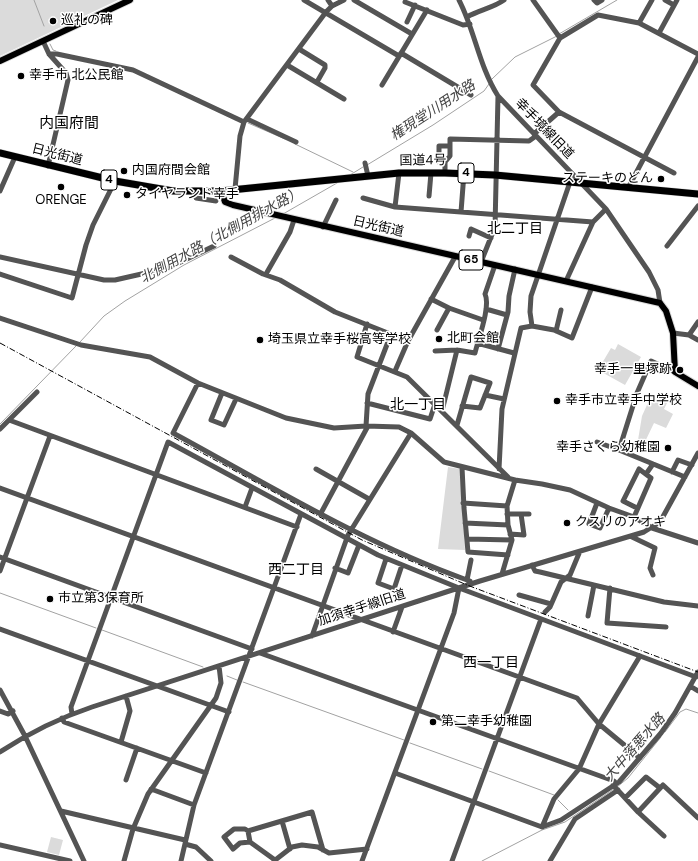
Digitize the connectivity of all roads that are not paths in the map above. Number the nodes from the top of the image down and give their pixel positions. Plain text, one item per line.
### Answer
1 (130, 0) edge
2 (304, 0) edge
3 (328, 0) edge
4 (344, 0) edge
5 (354, 0) edge
6 (459, 0) edge
7 (504, 0) edge
8 (533, 0) edge
9 (594, 0) edge
10 (602, 0) edge
11 (652, 0) edge
12 (665, 0) edge
13 (405, 2) dead end
14 (675, 2) edge
15 (415, 5) junction
16 (332, 6) junction
17 (427, 10) junction
18 (326, 12) junction
19 (467, 17) junction
20 (407, 22) dead end
21 (639, 23) junction
22 (470, 24) junction
23 (659, 33) junction
24 (412, 34) junction
25 (560, 38) junction
26 (43, 41) junction
27 (299, 49) junction
28 (49, 54) junction
29 (400, 54) junction
30 (698, 54) edge
31 (698, 57) edge
32 (0, 60) edge
33 (287, 64) junction
34 (316, 82) junction
35 (382, 85) dead end
36 (471, 95) dead end
37 (498, 96) junction
38 (344, 99) dead end
39 (559, 112) junction
40 (245, 121) junction
41 (535, 135) junction
42 (496, 140) junction
43 (296, 142) dead end
44 (450, 146) junction
45 (0, 154) edge
46 (15, 157) junction
47 (645, 157) junction
48 (445, 162) junction
49 (365, 163) dead end
50 (48, 166) junction
51 (399, 173) junction
52 (431, 173) junction
53 (445, 173) junction
54 (464, 173) junction
55 (674, 173) dead end
56 (496, 175) junction
57 (368, 176) junction
58 (115, 181) junction
59 (570, 182) junction
60 (582, 184) junction
61 (628, 188) junction
62 (235, 189) junction
63 (221, 190) junction
64 (0, 191) edge
65 (195, 192) junction
66 (698, 194) edge
67 (429, 196) dead end
68 (363, 198) dead end
69 (336, 200) dead end
70 (216, 201) dead end
71 (698, 206) edge
72 (395, 207) junction
73 (606, 209) junction
74 (461, 212) junction
75 (495, 215) junction
76 (557, 218) junction
77 (294, 220) junction
78 (593, 222) junction
79 (323, 227) junction
80 (469, 236) dead end
81 (491, 238) junction
82 (214, 246) dead end
83 (667, 246) dead end
84 (0, 257) edge
85 (232, 257) dead end
86 (454, 257) junction
87 (481, 262) junction
88 (495, 265) junction
89 (515, 269) junction
90 (0, 274) edge
91 (78, 274) junction
92 (266, 274) junction
93 (538, 274) junction
94 (566, 281) junction
95 (592, 287) junction
96 (431, 299) junction
97 (660, 303) junction
98 (449, 308) junction
99 (486, 309) junction
100 (561, 310) dead end
101 (507, 315) junction
102 (0, 318) edge
103 (483, 320) junction
104 (698, 322) edge
105 (367, 324) junction
106 (532, 326) junction
107 (437, 330) dead end
108 (556, 331) junction
109 (391, 334) junction
110 (673, 334) junction
111 (689, 335) junction
112 (698, 340) edge
113 (408, 341) junction
114 (478, 343) junction
115 (498, 348) junction
116 (457, 350) junction
117 (435, 351) dead end
118 (514, 353) junction
119 (379, 365) junction
120 (395, 371) junction
121 (674, 372) junction
122 (198, 383) junction
123 (698, 386) edge
124 (37, 392) dead end
125 (222, 393) junction
126 (485, 395) junction
127 (236, 399) junction
128 (504, 399) junction
129 (367, 403) junction
130 (435, 404) junction
131 (462, 406) junction
132 (442, 411) junction
133 (9, 420) junction
134 (457, 425) junction
135 (367, 426) junction
136 (0, 429) edge
137 (411, 433) junction
138 (50, 436) junction
139 (597, 442) dead end
140 (619, 450) junction
141 (698, 453) edge
142 (653, 464) junction
143 (692, 465) junction
144 (462, 467) junction
145 (316, 469) dead end
146 (499, 469) junction
147 (672, 472) junction
148 (155, 474) junction
149 (646, 474) junction
150 (509, 478) junction
151 (684, 478) junction
152 (515, 480) junction
153 (339, 482) junction
154 (0, 488) edge
155 (252, 488) junction
156 (27, 498) junction
157 (369, 499) junction
158 (463, 503) junction
159 (597, 503) junction
160 (507, 506) junction
161 (245, 508) junction
162 (608, 508) junction
163 (637, 508) junction
164 (321, 513) junction
165 (301, 514) junction
166 (508, 514) junction
167 (521, 514) junction
168 (529, 514) dead end
169 (634, 517) junction
170 (465, 523) junction
171 (508, 525) junction
172 (297, 527) junction
173 (652, 528) junction
174 (351, 530) junction
175 (133, 536) junction
176 (511, 537) junction
177 (632, 537) junction
178 (346, 539) junction
179 (467, 539) junction
180 (698, 544) edge
181 (359, 546) junction
182 (580, 550) junction
183 (508, 555) junction
184 (2, 558) edge
185 (386, 559) junction
186 (471, 560) dead end
187 (402, 565) junction
188 (532, 566) junction
189 (335, 568) junction
190 (0, 572) edge
191 (502, 574) junction
192 (653, 575) dead end
193 (568, 578) junction
194 (467, 580) junction
195 (472, 583) junction
196 (594, 585) junction
197 (274, 588) junction
198 (459, 588) junction
199 (610, 588) junction
200 (519, 595) dead end
201 (110, 598) junction
202 (551, 604) junction
203 (323, 606) junction
204 (698, 606) edge
205 (402, 607) junction
206 (545, 612) dead end
207 (588, 616) dead end
208 (541, 619) junction
209 (361, 620) junction
210 (666, 627) dead end
211 (0, 629) edge
212 (393, 632) junction
213 (312, 636) junction
214 (252, 649) junction
215 (440, 649) junction
216 (260, 652) junction
217 (640, 656) junction
218 (248, 657) junction
219 (87, 661) junction
220 (219, 666) junction
221 (697, 674) edge
222 (519, 678) junction
223 (156, 686) junction
224 (690, 686) junction
225 (0, 690) edge
226 (698, 691) edge
227 (126, 696) junction
228 (211, 706) junction
229 (418, 710) junction
230 (0, 711) edge
231 (13, 711) junction
232 (229, 712) junction
233 (72, 714) junction
234 (62, 718) junction
235 (599, 724) junction
236 (25, 736) junction
237 (497, 739) junction
238 (121, 742) junction
239 (137, 748) junction
240 (0, 752) edge
241 (640, 758) junction
242 (171, 760) junction
243 (579, 769) junction
244 (206, 773) junction
245 (395, 773) junction
246 (126, 780) dead end
247 (616, 787) junction
248 (660, 788) junction
249 (151, 789) junction
250 (625, 798) junction
251 (474, 802) junction
252 (194, 805) junction
253 (62, 811) junction
254 (638, 812) junction
255 (698, 818) edge
256 (282, 821) junction
257 (542, 827) junction
258 (133, 828) junction
259 (248, 831) junction
260 (664, 836) dead end
261 (185, 842) junction
262 (250, 842) junction
263 (0, 845) edge
264 (290, 849) junction
265 (367, 849) junction
266 (323, 850) junction
267 (60, 860) edge
268 (70, 861) edge
269 (84, 861) edge
270 (124, 861) edge
271 (181, 861) edge
272 (211, 861) edge
273 (274, 861) edge
274 (362, 861) edge
275 (452, 861) edge
276 (550, 861) edge

1 - 26 main road
2 - 18 street
3 - 16 street
4 - 16 street
5 - 24 street
6 - 19 street
7 - 19 street
8 - 25 street
9 - 10 street
11 - 21 street
12 - 14 street
13 - 15 street
14 - 23 street
15 - 17 street
15 - 20 street
16 - 18 street
17 - 22 street
17 - 24 street
18 - 27 street
18 - 29 street
19 - 22 street
21 - 23 street
21 - 25 street
22 - 37 street, 幸手境線旧道
23 - 30 street
24 - 29 street
25 - 39 street
26 - 28 street
26 - 32 main road
27 - 33 street
27 - 34 street
28 - 40 street
28 - 50 street
29 - 35 street
29 - 36 street
31 - 47 street
33 - 34 street
33 - 40 street
34 - 38 street
37 - 41 street, 幸手境線旧道
37 - 42 street
39 - 41 street
39 - 47 street
40 - 43 street
40 - 62 street
41 - 42 street
41 - 60 street, 幸手境線旧道
42 - 44 street
42 - 56 street
44 - 48 street
44 - 48 street
45 - 46 highway, 日光街道 / 4
46 - 50 highway, 日光街道 / 4
46 - 64 street
47 - 55 street
47 - 61 street
48 - 53 street
49 - 57 street
50 - 58 highway, 日光街道 / 4
51 - 52 highway, 国道4号 / 4
51 - 57 highway, 国道4号 / 4
51 - 72 street
52 - 53 highway, 国道4号 / 4
52 - 67 street
53 - 54 highway, 国道4号 / 4
54 - 56 highway, 国道4号 / 4
54 - 74 street
56 - 59 highway, 国道4号 / 4
56 - 75 street
57 - 62 highway, 国道4号 / 4
58 - 65 highway, 日光街道 / 4
58 - 91 street
59 - 60 highway, 国道4号 / 4
59 - 76 street
60 - 61 highway, 国道4号 / 4
60 - 73 street, 幸手境線旧道
61 - 66 highway, 国道4号 / 4
62 - 63 highway, 国道4号 / 4
63 - 65 highway, 日光街道 / 4
63 - 77 main road, 日光街道 / 65
65 - 70 street
68 - 72 street
69 - 79 street
71 - 83 street
72 - 74 street
73 - 78 street
73 - 97 street, 幸手境線旧道
74 - 75 street
75 - 76 street
75 - 81 street
76 - 78 street
76 - 93 street
77 - 79 main road, 日光街道 / 65
77 - 92 street
78 - 94 street
79 - 86 main road, 日光街道 / 65
80 - 81 street
81 - 87 street
82 - 91 street
84 - 91 street
85 - 92 street
86 - 87 main road, 日光街道 / 65
86 - 96 street
87 - 88 main road, 日光街道 / 65
88 - 89 main road, 日光街道 / 65
88 - 99 street
89 - 93 main road, 日光街道 / 65
89 - 101 street
90 - 91 street
92 - 105 street
93 - 94 main road, 日光街道 / 65
93 - 106 street
94 - 95 main road, 日光街道 / 65
95 - 97 main road, 日光街道 / 65
95 - 108 street
96 - 98 street
96 - 113 street
97 - 110 main road
98 - 103 street
98 - 107 street
99 - 101 street
99 - 103 street
100 - 108 street
101 - 115 street
102 - 122 street
103 - 114 street
104 - 111 street
105 - 109 street
105 - 119 street
106 - 108 street
106 - 118 street
109 - 113 street
109 - 119 street
110 - 111 street
110 - 121 main road
111 - 112 street
113 - 120 street
114 - 115 street
114 - 116 street
115 - 118 street
116 - 117 street
116 - 132 street
118 - 128 street
119 - 120 street
119 - 129 street
120 - 130 street
121 - 123 main road
121 - 140 street
122 - 125 street
122 - 164 street
124 - 133 street
125 - 127 street
125 - 127 street
126 - 128 street
126 - 131 street
126 - 131 street
127 - 135 street
128 - 146 street
129 - 130 street
129 - 135 street
130 - 132 street
131 - 134 street
132 - 134 street
133 - 136 street
133 - 138 street
134 - 146 street
135 - 137 street
135 - 153 street
137 - 144 street
137 - 157 street
138 - 148 street
138 - 156 street
139 - 140 street
140 - 142 street
141 - 143 street, 加須幸手線旧道
142 - 147 street
142 - 149 street
143 - 147 street
143 - 151 street, 加須幸手線旧道
144 - 150 street
144 - 158 street
145 - 153 street
146 - 150 street
147 - 151 street
148 - 155 street
148 - 161 street
148 - 175 street
149 - 163 street
149 - 163 street
150 - 152 street
151 - 173 street, 加須幸手線旧道
152 - 159 street
152 - 160 street
153 - 157 street
153 - 164 street
154 - 156 street
155 - 161 street
155 - 165 street
156 - 175 street
156 - 184 street
157 - 174 street
158 - 160 street
158 - 170 street
159 - 162 street
159 - 162 street
160 - 166 street
161 - 172 street
162 - 169 street
163 - 169 street
164 - 174 street
165 - 172 street
165 - 178 street
166 - 167 street
166 - 171 street
167 - 168 street
167 - 176 street
169 - 173 street
170 - 171 street
170 - 179 street
171 - 176 street
172 - 197 street
173 - 177 street, 加須幸手線旧道
173 - 180 street
174 - 178 street
174 - 194 street
175 - 197 street
175 - 201 street
176 - 179 street
176 - 183 street
177 - 182 street, 加須幸手線旧道
177 - 192 street
178 - 181 street
178 - 189 street
179 - 183 street
181 - 185 street
181 - 189 street
182 - 188 street, 加須幸手線旧道
182 - 193 street
183 - 191 street
184 - 190 street
184 - 201 street
185 - 187 street
185 - 187 street
186 - 194 street
187 - 198 street
188 - 191 street, 加須幸手線旧道
188 - 193 street
189 - 203 street
191 - 195 street, 加須幸手線旧道
193 - 196 street
193 - 202 street
194 - 195 street
195 - 198 street, 加須幸手線旧道
196 - 199 street
196 - 207 street
197 - 203 street
197 - 214 street
198 - 205 street, 加須幸手線旧道
198 - 208 street
198 - 215 street
199 - 204 street
199 - 210 street
200 - 202 street
201 - 214 street
201 - 219 street
202 - 206 street
203 - 209 street
203 - 213 street
205 - 209 street, 加須幸手線旧道
205 - 212 street
208 - 217 street
208 - 222 street
209 - 212 street
209 - 213 street, 加須幸手線旧道
211 - 219 street
212 - 215 street
213 - 216 street, 加須幸手線旧道
214 - 218 street
215 - 222 street
215 - 229 street
216 - 218 street, 加須幸手線旧道
216 - 229 street
217 - 221 street
217 - 235 street
218 - 220 street, 加須幸手線旧道
218 - 232 street
219 - 223 street
219 - 233 street
220 - 223 street, 加須幸手線旧道
220 - 228 street
221 - 224 street
222 - 235 street
222 - 237 street
223 - 227 street, 加須幸手線旧道
223 - 228 street
224 - 226 street
224 - 241 street
225 - 231 street
227 - 233 street, 加須幸手線旧道
227 - 238 street
228 - 232 street
228 - 242 street
229 - 237 street
229 - 245 street
230 - 231 street
231 - 236 street
232 - 244 street
233 - 234 street, 加須幸手線旧道
234 - 236 street, 加須幸手線旧道
234 - 238 street
235 - 241 street
235 - 243 street
236 - 240 street, 加須幸手線旧道
236 - 253 street
237 - 243 street
237 - 251 street
238 - 239 street
239 - 242 street
239 - 246 street
241 - 247 street
242 - 244 street
242 - 249 street
243 - 247 street
243 - 257 street
244 - 252 street
245 - 251 street
245 - 265 street
247 - 250 street
247 - 257 street
247 - 276 street
248 - 250 street
248 - 254 street
248 - 255 street
249 - 252 street
249 - 258 street
250 - 254 street
251 - 257 street
251 - 275 street
252 - 261 street
253 - 258 street
253 - 269 street
254 - 260 street
256 - 259 street
256 - 264 street
256 - 266 street
258 - 261 street
258 - 270 street
259 - 262 street
259 - 262 street
261 - 271 street
261 - 272 street
262 - 273 street
263 - 267 street
264 - 266 street
264 - 273 street
265 - 266 street
265 - 274 street
267 - 268 street

